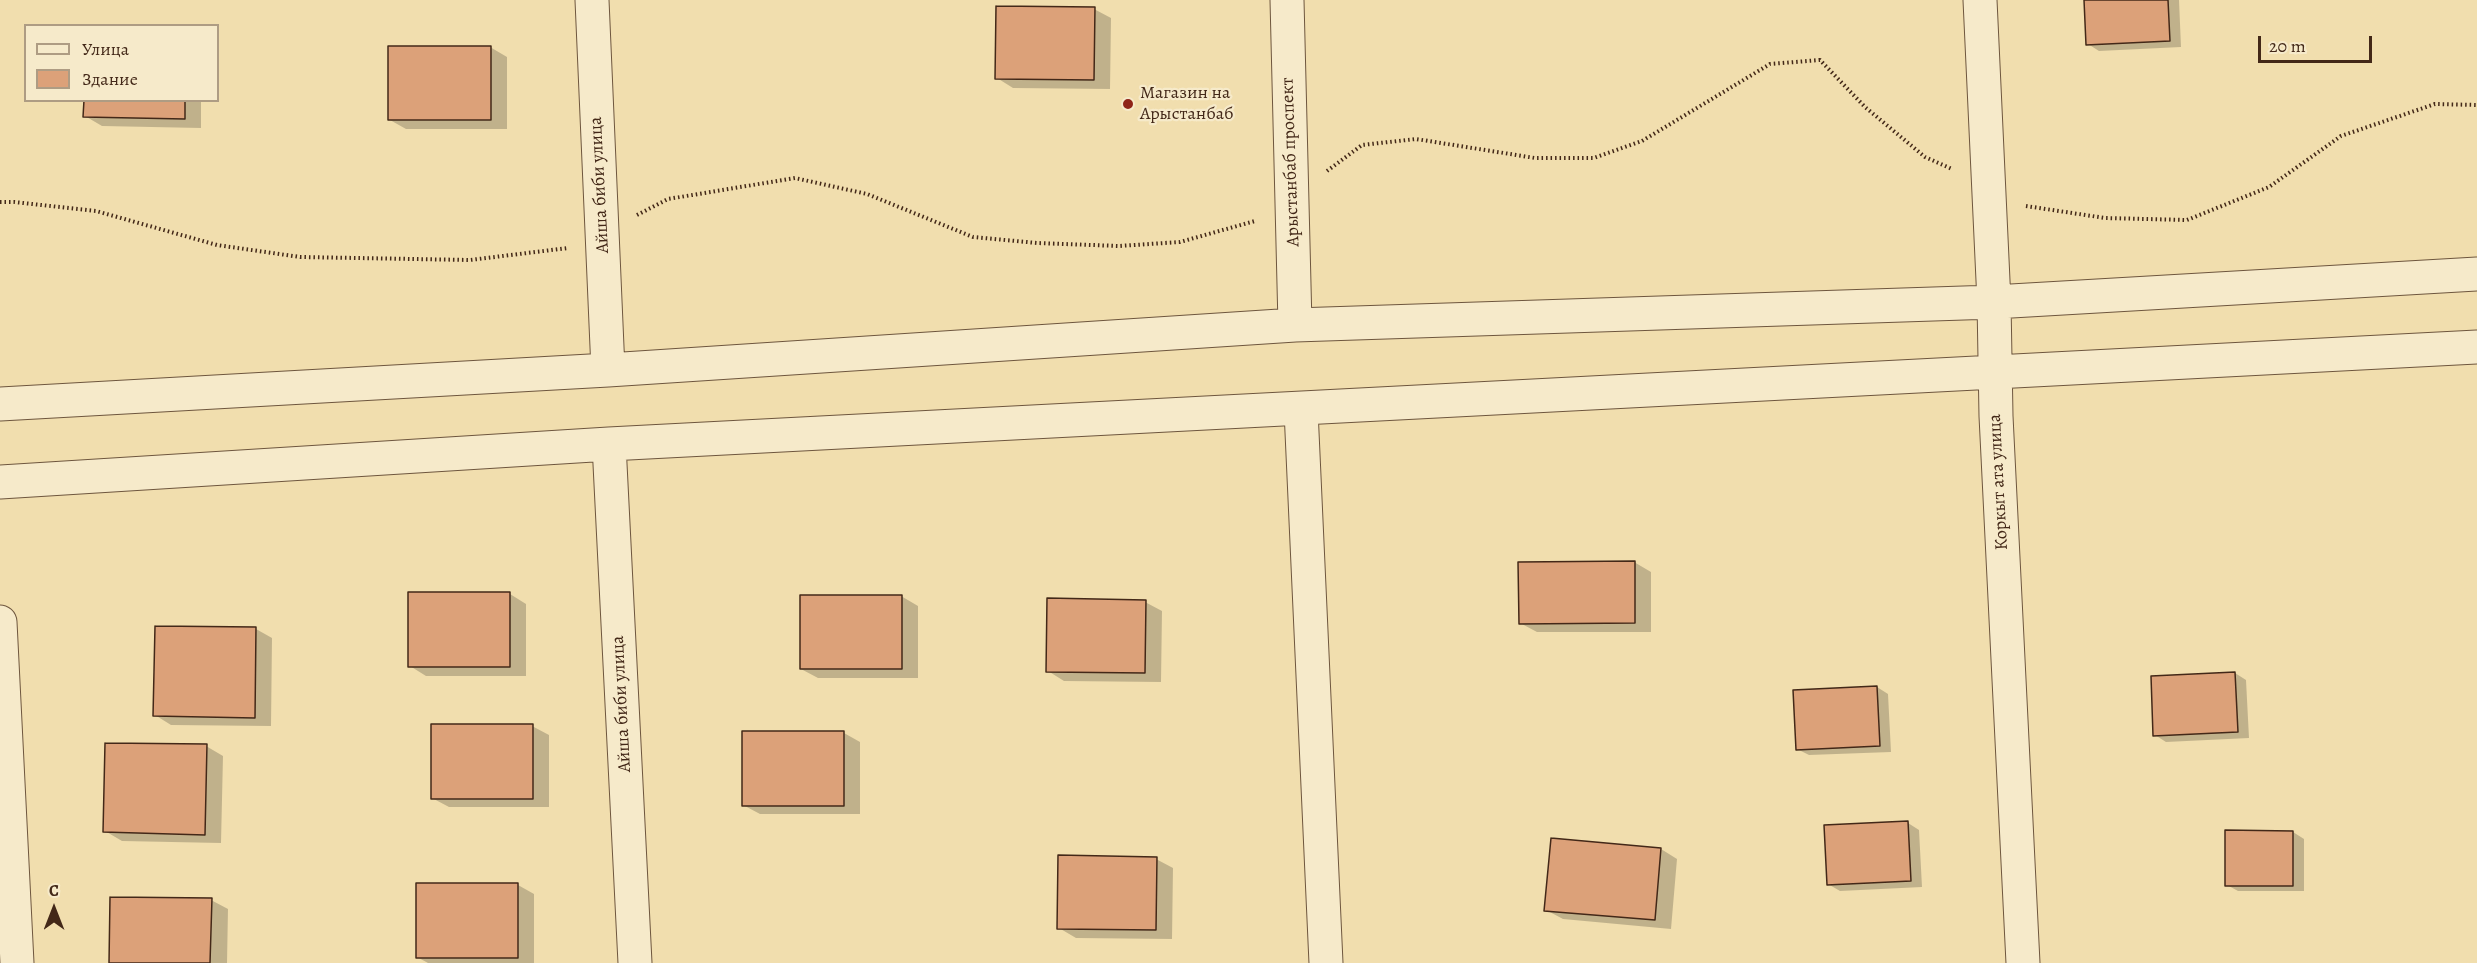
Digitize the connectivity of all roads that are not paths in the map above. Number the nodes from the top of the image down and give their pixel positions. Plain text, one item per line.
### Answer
1 (592, 0) edge
2 (1287, 0) edge
3 (1980, 0) edge
4 (2477, 274) edge
5 (1994, 302) junction
6 (1295, 325) junction
7 (2477, 347) edge
8 (608, 370) junction
9 (1994, 374) junction
10 (0, 404) edge
11 (1301, 410) junction
12 (609, 444) junction
13 (0, 482) edge
14 (0, 622) edge
15 (16, 963) edge
16 (635, 963) edge
17 (1326, 963) edge
18 (2023, 963) edge

1 - 8 street, Айша биби улица
2 - 6 street, Арыстанбаб проспект
3 - 5 street, Коркыт ата улица
4 - 5 street
5 - 6 street
5 - 9 street, Коркыт ата улица
6 - 8 street
7 - 9 street
8 - 10 street
9 - 11 street
9 - 18 street, Коркыт ата улица
11 - 12 street
11 - 17 street
12 - 13 street
12 - 16 street, Айша биби улица
14 - 15 street

